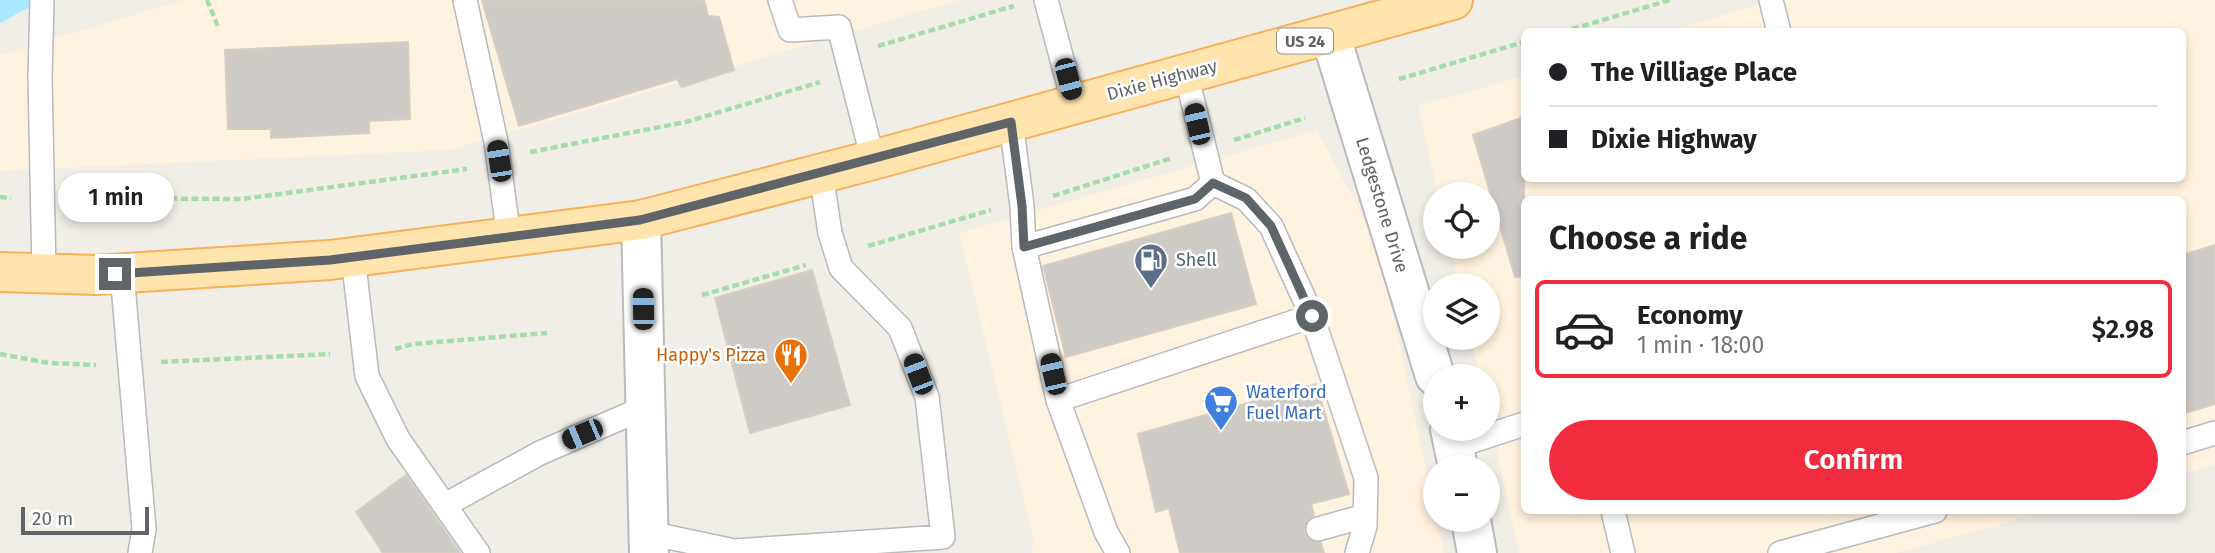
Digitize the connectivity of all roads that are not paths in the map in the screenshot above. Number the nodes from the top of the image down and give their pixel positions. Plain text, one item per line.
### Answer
1 (464, 0) edge
2 (780, 0) edge
3 (1453, 0) edge
4 (1771, 0) edge
5 (1046, 1) edge
6 (42, 7) edge
7 (1778, 28) edge
8 (1330, 34) junction
9 (1186, 74) junction
10 (1074, 104) junction
11 (1011, 122) junction
12 (873, 160) junction
13 (821, 174) junction
14 (1213, 183) junction
15 (640, 220) junction
16 (509, 237) junction
17 (1024, 247) junction
18 (353, 257) junction
19 (0, 272) edge
20 (44, 273) junction
21 (122, 273) junction
22 (1312, 316) junction
23 (1431, 364) edge
24 (1058, 400) junction
25 (646, 407) junction
26 (1521, 425) edge
27 (2215, 433) edge
28 (2186, 442) edge
29 (1454, 448) edge
30 (445, 505) junction
31 (1614, 514) edge
32 (1924, 514) edge
33 (1365, 516) junction
34 (1318, 528) dead end
35 (1473, 532) edge
36 (649, 543) edge
37 (140, 553) edge
38 (478, 553) edge
39 (1118, 553) edge
40 (1357, 553) edge
41 (1477, 553) edge
42 (1623, 553) edge
43 (1780, 553) edge

1 - 16 lane
2 - 12 lane
3 - 8 main road, Dixie Highway / US 24
4 - 7 lane
5 - 10 lane
6 - 20 lane
8 - 9 main road, Dixie Highway / US 24
8 - 23 street, Ledgestone Drive
9 - 10 main road, Dixie Highway / US 24
9 - 14 lane
10 - 11 main road, Dixie Highway / US 24
11 - 12 main road, Dixie Highway / US 24
11 - 17 lane
12 - 13 main road, Dixie Highway / US 24
13 - 15 main road, Dixie Highway / US 24
13 - 36 lane
14 - 17 lane
14 - 22 lane
15 - 16 main road, Dixie Highway / US 24
15 - 25 street
16 - 18 main road, Dixie Highway / US 24
17 - 24 lane
18 - 21 main road, Dixie Highway / US 24
18 - 30 lane
19 - 20 main road, Dixie Highway / US 24
20 - 21 main road, Dixie Highway / US 24
21 - 37 lane
22 - 24 lane
22 - 33 lane
24 - 39 lane
25 - 30 lane
25 - 36 street
26 - 29 lane
27 - 28 lane
30 - 38 lane
31 - 42 lane
32 - 43 lane
33 - 34 lane
33 - 40 lane
35 - 41 street

